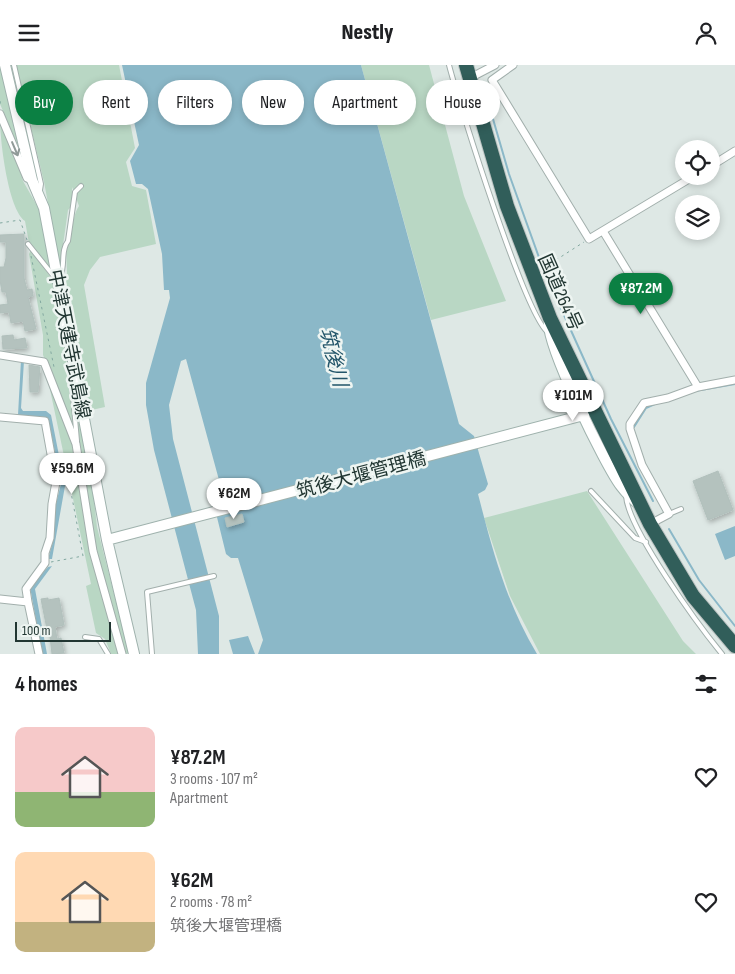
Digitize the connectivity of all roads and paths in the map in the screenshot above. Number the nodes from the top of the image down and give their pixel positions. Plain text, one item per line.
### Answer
1 (5, 65) edge
2 (14, 65) edge
3 (449, 65) edge
4 (495, 65) edge
5 (513, 65) edge
6 (468, 72) edge
7 (0, 114) edge
8 (735, 151) edge
9 (720, 160) edge
10 (32, 180) junction
11 (679, 185) edge
12 (81, 186) dead end
13 (39, 195) junction
14 (0, 223) edge
15 (603, 231) junction
16 (589, 239) junction
17 (28, 244) junction
18 (545, 267) dead end
19 (59, 281) junction
20 (550, 318) junction
21 (550, 333) junction
22 (0, 355) edge
23 (74, 359) junction
24 (54, 367) dead end
25 (735, 380) edge
26 (698, 387) junction
27 (582, 416) junction
28 (0, 417) edge
29 (76, 444) junction
30 (70, 487) dead end
31 (591, 491) dead end
32 (625, 492) junction
33 (640, 505) junction
34 (680, 509) dead end
35 (669, 514) junction
36 (650, 524) junction
37 (110, 539) junction
38 (646, 541) junction
39 (45, 563) junction
40 (214, 576) dead end
41 (0, 599) edge
42 (28, 602) junction
43 (85, 637) dead end
44 (735, 646) edge
45 (39, 654) edge
46 (108, 654) edge
47 (122, 654) edge
48 (134, 654) edge
49 (152, 654) edge
50 (722, 654) edge

1 - 10 street, 中津天建寺武島線
2 - 13 lane
3 - 21 lane
4 - 6 street
5 - 16 street
6 - 20 highway, 国道264号
7 -> 10 street
8 - 9 street
10 - 13 street, 中津天建寺武島線
11 - 15 street
12 - 19 lane
13 - 19 street, 中津天建寺武島線
14 - 17 path
15 - 16 street
15 - 26 street
16 - 18 path
17 - 19 lane
17 - 24 path
19 - 23 street, 中津天建寺武島線
20 - 21 street
20 - 33 highway, 国道264号
21 - 27 street
22 - 29 street
23 - 29 lane
23 - 37 street, 中津天建寺武島線
25 - 26 street
26 - 35 street
27 - 32 street
27 - 37 street, 筑後大堰管理橋
28 - 39 street
29 - 47 street
30 - 39 path
31 - 38 lane
32 - 33 street
32 - 38 lane
33 - 36 highway, 国道264号
34 - 35 lane
35 - 36 street
36 - 44 highway, 国道264号
37 - 48 street, 中津天建寺武島線
38 - 50 lane
39 - 42 street
40 - 49 lane
41 - 42 street
42 - 45 street
43 - 46 lane

